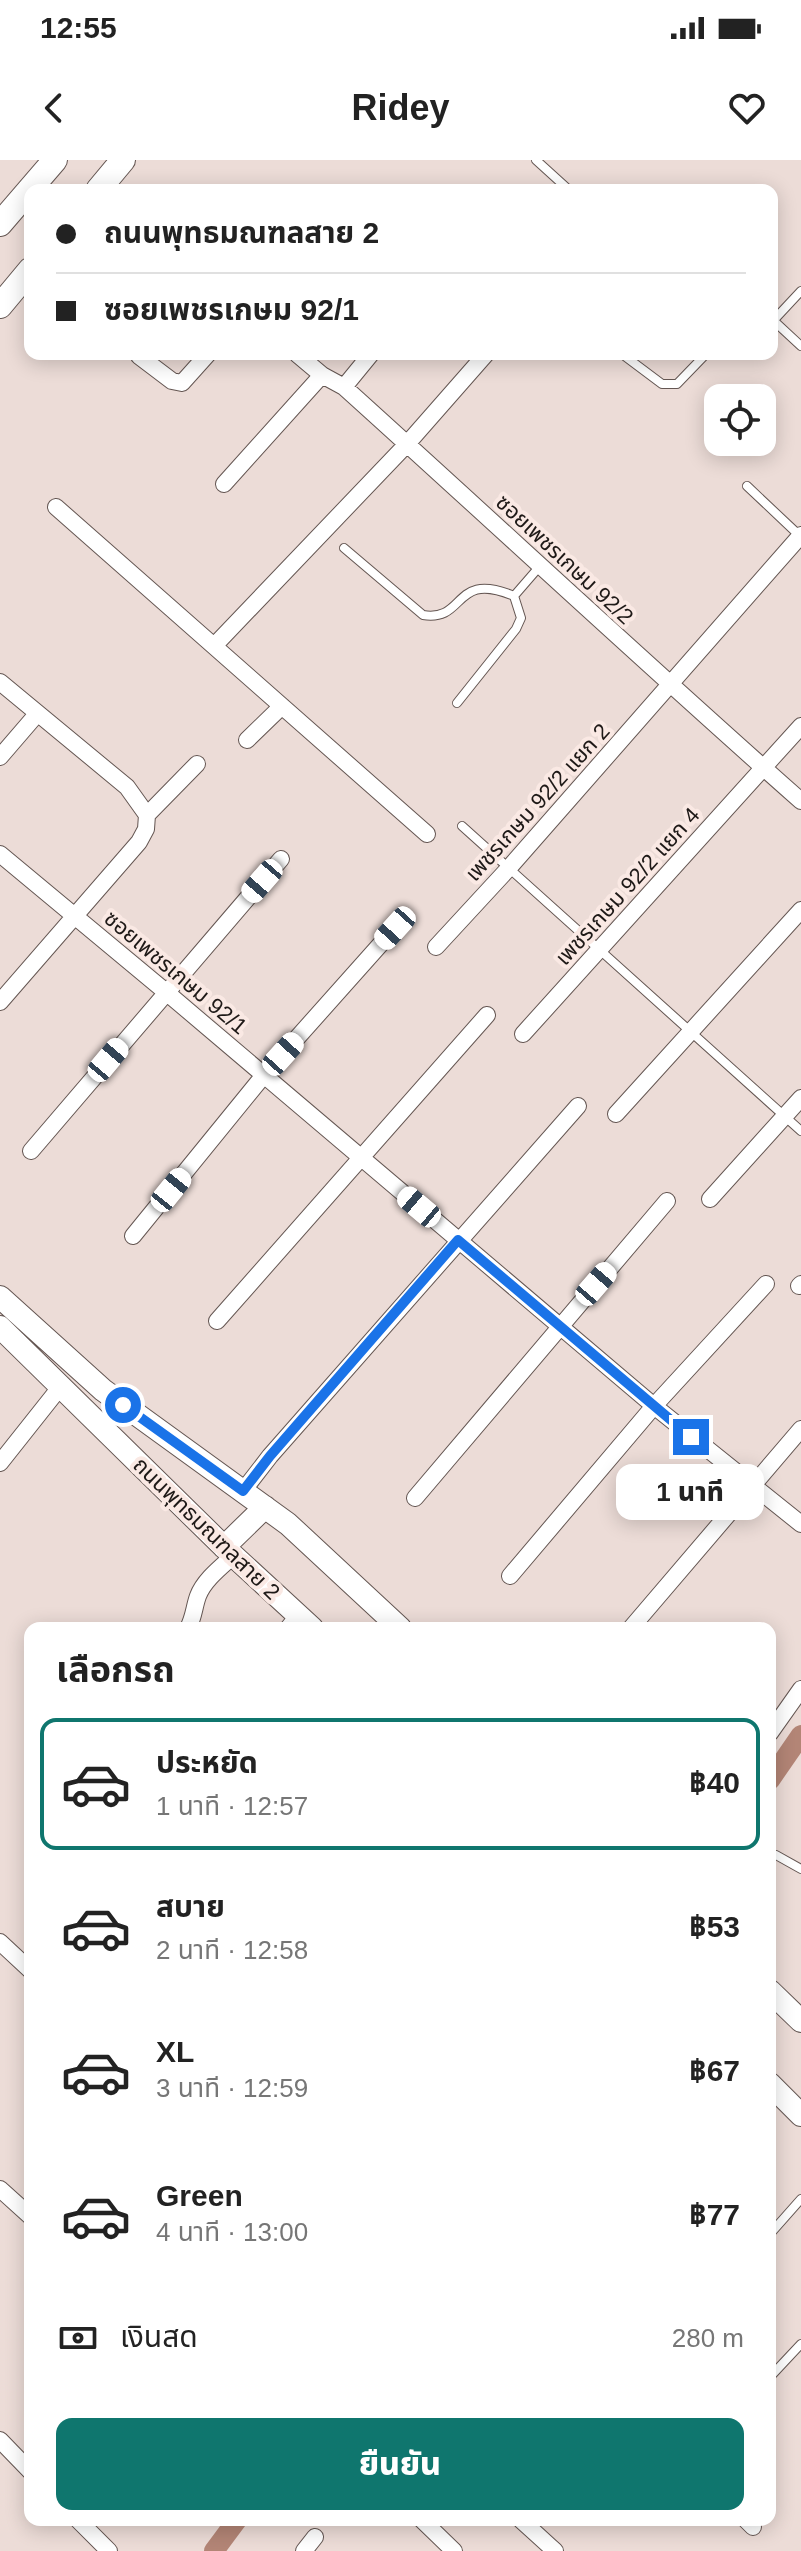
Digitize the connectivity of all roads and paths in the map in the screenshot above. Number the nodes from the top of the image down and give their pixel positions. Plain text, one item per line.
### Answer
1 (54, 160) edge
2 (123, 160) edge
3 (536, 160) edge
4 (32, 184) edge
5 (103, 184) edge
6 (562, 184) edge
7 (24, 193) edge
8 (3, 216) edge
9 (24, 277) edge
10 (801, 291) edge
11 (0, 306) edge
12 (778, 316) edge
13 (778, 326) edge
14 (801, 346) edge
15 (144, 360) edge
16 (203, 360) edge
17 (304, 360) edge
18 (366, 360) edge
19 (481, 360) edge
20 (630, 360) edge
21 (700, 360) edge
22 (322, 375) junction
23 (344, 387) junction
24 (407, 444) junction
25 (224, 484) dead end
26 (747, 486) dead end
27 (56, 507) dead end
28 (801, 536) edge
29 (344, 548) dead end
30 (540, 565) junction
31 (514, 596) junction
32 (214, 646) junction
33 (0, 682) edge
34 (670, 685) junction
35 (457, 703) dead end
36 (282, 706) junction
37 (37, 714) junction
38 (801, 726) edge
39 (247, 740) dead end
40 (0, 757) edge
41 (197, 764) dead end
42 (763, 768) junction
43 (801, 801) edge
44 (147, 815) junction
45 (462, 826) dead end
46 (427, 834) dead end
47 (0, 854) edge
48 (281, 859) dead end
49 (508, 869) junction
50 (801, 910) edge
51 (75, 915) junction
52 (395, 928) dead end
53 (436, 947) dead end
54 (599, 950) junction
55 (166, 992) junction
56 (0, 1002) edge
57 (487, 1015) dead end
58 (691, 1032) junction
59 (523, 1034) dead end
60 (264, 1075) junction
61 (801, 1098) edge
62 (578, 1106) dead end
63 (616, 1114) dead end
64 (785, 1117) junction
65 (801, 1131) edge
66 (31, 1151) dead end
67 (360, 1158) junction
68 (710, 1199) dead end
69 (667, 1201) dead end
70 (133, 1236) dead end
71 (458, 1240) junction
72 (766, 1284) dead end
73 (0, 1297) edge
74 (217, 1321) dead end
75 (560, 1326) junction
76 (0, 1327) edge
77 (61, 1386) junction
78 (654, 1406) junction
79 (801, 1429) edge
80 (0, 1463) edge
81 (752, 1483) junction
82 (243, 1491) junction
83 (415, 1498) dead end
84 (265, 1507) junction
85 (801, 1524) edge
86 (229, 1551) junction
87 (510, 1576) dead end
88 (191, 1622) edge
89 (296, 1622) edge
90 (394, 1622) edge
91 (636, 1622) edge
92 (801, 1689) edge
93 (776, 1724) edge
94 (776, 1855) dead end
95 (801, 1869) edge
96 (0, 1942) edge
97 (24, 1964) edge
98 (776, 1997) edge
99 (801, 2021) edge
100 (776, 2091) edge
101 (801, 2115) edge
102 (0, 2189) edge
103 (801, 2199) edge
104 (24, 2211) edge
105 (776, 2227) edge
106 (801, 2344) edge
107 (776, 2371) edge
108 (0, 2440) edge
109 (24, 2465) edge
110 (84, 2526) edge
111 (428, 2526) edge
112 (528, 2526) edge
113 (315, 2537) dead end
114 (109, 2551) edge
115 (304, 2551) edge
116 (454, 2551) edge
117 (555, 2551) edge

1 - 4 main road
2 - 5 main road
3 - 6 lane
7 - 8 main road
9 - 11 main road
10 - 12 lane
13 - 14 lane
15 - 16 street
17 - 22 street, ซอยเพชรเกษม 92/2
18 - 23 street
19 - 24 street
20 - 21 lane
22 - 23 street, ซอยเพชรเกษม 92/2
22 - 25 street
23 - 24 street, ซอยเพชรเกษม 92/2
24 - 30 street, ซอยเพชรเกษม 92/2
24 - 32 street
26 - 28 lane
27 - 32 street
28 - 34 street, เพชรเกษม 92/2 แยก 2
29 - 31 lane
30 - 31 lane
30 - 34 street, ซอยเพชรเกษม 92/2
31 - 35 lane
32 - 36 street
33 - 37 street
34 - 42 street, ซอยเพชรเกษม 92/2
34 - 49 street, เพชรเกษม 92/2 แยก 2
36 - 39 street
36 - 46 street
37 - 40 street
37 - 44 street
38 - 42 street, เพชรเกษม 92/2 แยก 4
41 - 44 street
42 - 43 street, ซอยเพชรเกษม 92/2
42 - 54 street, เพชรเกษม 92/2 แยก 4
44 - 51 street
45 - 49 lane
47 - 51 street, ซอยเพชรเกษม 92/1
48 - 55 street
49 - 53 street, เพชรเกษม 92/2 แยก 2
49 - 54 lane
50 - 58 street
51 - 55 street, ซอยเพชรเกษม 92/1
51 - 56 street
52 - 60 street
54 - 58 lane
54 - 59 street, เพชรเกษม 92/2 แยก 4
55 - 60 street, ซอยเพชรเกษม 92/1
55 - 66 street
57 - 67 street
58 - 63 street
58 - 64 lane
60 - 67 street, ซอยเพชรเกษม 92/1
60 - 70 street
61 - 64 street
62 - 71 street
64 - 65 lane
64 - 68 street
67 - 71 street, ซอยเพชรเกษม 92/1
67 - 74 street
69 - 75 street
71 - 75 street, ซอยเพชรเกษม 92/1
71 - 82 street
72 - 78 street
73 - 82 main road, ถนนพุทธมณฑลสาย 2
75 - 78 street, ซอยเพชรเกษม 92/1
75 - 83 street
76 - 77 main road, ถนนพุทธมณฑลสาย 2
77 - 80 street
77 - 86 main road, ถนนพุทธมณฑลสาย 2
78 - 81 street, ซอยเพชรเกษม 92/1
78 - 87 street
79 - 81 street
81 - 85 street, ซอยเพชรเกษม 92/1
81 - 91 street
82 - 84 main road, ถนนพุทธมณฑลสาย 2
84 - 86 main road
84 - 90 main road, ถนนพุทธมณฑลสาย 2
86 - 88 street
86 - 89 main road, ถนนพุทธมณฑลสาย 2
92 - 93 street
94 - 95 lane
96 - 97 street
98 - 99 main road
100 - 101 main road
102 - 104 street
103 - 105 lane
106 - 107 lane
108 - 109 street
110 - 114 street
111 - 116 street
112 - 117 street
113 - 115 street

